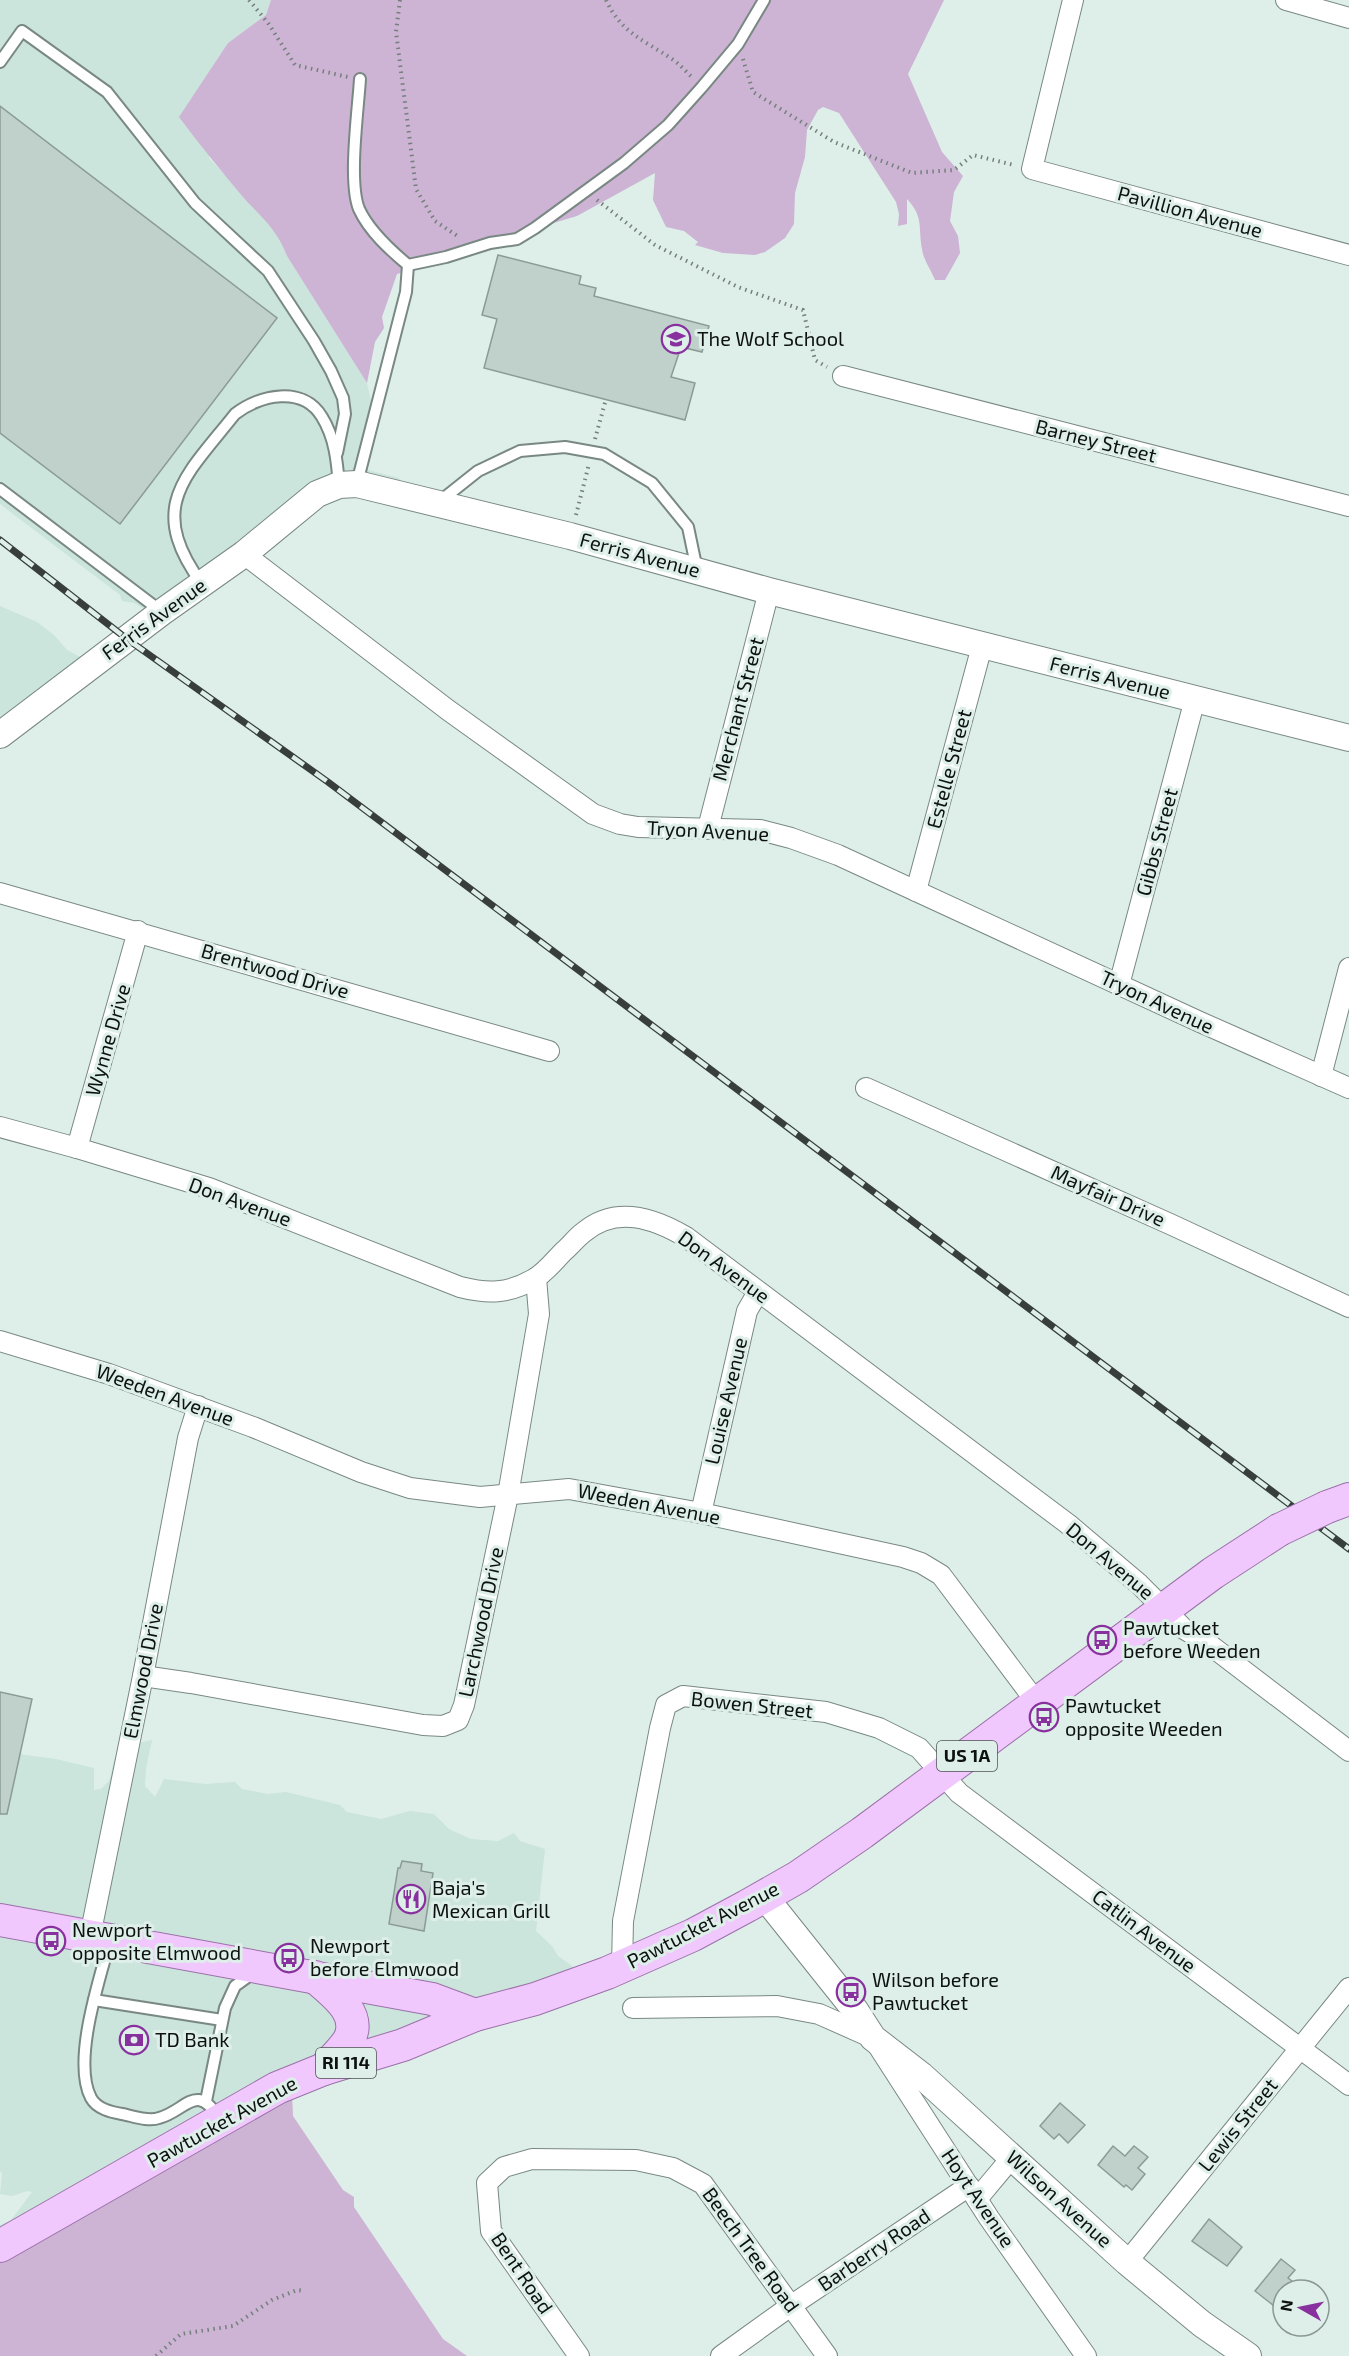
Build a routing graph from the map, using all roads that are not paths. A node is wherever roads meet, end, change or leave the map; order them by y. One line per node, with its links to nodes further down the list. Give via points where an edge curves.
1 (764, 0): 8 (lane, via 738,44 702,87 624,163 517,239)
2 (1073, 0): 7 (street, Pavillion Avenue, via 1032,169)
3 (1286, 0): 4 (street)
4 (1349, 18)
5 (0, 62): 10 (lane, via 22,31 107,92 195,202 268,271 314,341 343,398 345,414)
6 (360, 79): 8 (lane, via 353,189 359,210 370,226)
7 (1349, 255)
8 (408, 265): 11 (lane, via 406,292)
9 (843, 376): 14 (street, Barney Street)
10 (337, 453): 11 (lane); 17 (lane, via 322,416 310,403 297,398 268,397 235,414 187,475 174,503 176,536)
11 (348, 484): 13 (street, Ferris Avenue); 15 (street, Ferris Avenue, via 317,494)
12 (0, 489): 19 (lane)
13 (437, 502): 16 (street, Ferris Avenue); 16 (lane, via 478,471 520,451 565,447 604,454 652,483 688,527)
14 (1349, 506)
15 (244, 554): 17 (street, Ferris Avenue); 24 (street, Tryon Avenue, via 448,710 593,814 638,827)
16 (697, 571): 18 (street, Ferris Avenue)
17 (202, 584): 19 (street, Ferris Avenue)
18 (769, 591): 20 (street, Ferris Avenue); 24 (street, Merchant Street)
19 (162, 612): 22 (street, Ferris Avenue)
20 (982, 646): 21 (street, Ferris Avenue); 25 (street, Estelle Street)
21 (1195, 699): 23 (street, Ferris Avenue); 29 (street, Gibbs Street)
22 (0, 735)
23 (1349, 738)
24 (708, 828): 25 (street, Tryon Avenue, via 760,830 791,837)
25 (916, 891): 29 (street, Tryon Avenue)
26 (0, 893): 27 (street, Brentwood Drive)
27 (138, 931): 30 (street, Brentwood Drive); 35 (street, Wynne Drive)
28 (1349, 968): 31 (street)
29 (1119, 985): 31 (street, Tryon Avenue)
30 (549, 1051)
31 (1321, 1076): 33 (street, Tryon Avenue)
32 (866, 1088): 38 (street, Mayfair Drive)
33 (1349, 1088)
34 (0, 1128): 35 (street, Don Avenue)
35 (77, 1148): 36 (street, Don Avenue, via 209,1188 460,1287 484,1293 510,1290)
36 (536, 1278): 37 (street, Don Avenue, via 585,1230 613,1217 640,1217 686,1237); 41 (street, Larchwood Drive, via 539,1314)
37 (759, 1293): 43 (street, Louise Avenue, via 747,1311); 44 (street, Don Avenue, via 1068,1524)
38 (1349, 1307)
39 (0, 1341): 40 (street, Weeden Avenue)
40 (198, 1406): 41 (street, Weeden Avenue, via 410,1488 480,1497); 45 (street, Elmwood Drive, via 188,1438)
41 (508, 1495): 43 (street, Weeden Avenue, via 568,1489); 45 (street, Larchwood Drive, via 458,1720 442,1726 423,1725)
42 (1338, 1503): 44 (main road, Pawtucket Avenue / US 1A, bridge, via 1279,1530)
43 (701, 1513): 46 (street, Weeden Avenue, via 921,1563 941,1575)
44 (1165, 1608): 46 (main road, Pawtucket Avenue / US 1A); 47 (street, Don Avenue, via 1184,1629)
45 (143, 1676): 51 (street, Elmwood Drive)
46 (1037, 1703): 48 (main road, Pawtucket Avenue / US 1A)
47 (1349, 1751)
48 (943, 1773): 49 (main road, Pawtucket Avenue / US 1A, via 839,1850); 53 (street, Bowen Street, via 919,1748 879,1728 826,1712 683,1696 666,1705 622,1922); 61 (street, Catlin Avenue, via 959,1793)
49 (764, 1896): 53 (main road, Pawtucket Avenue / US 1A, via 693,1935); 60 (street, Hoyt Avenue)
50 (0, 1920): 51 (main road)
51 (100, 1938): 52 (main road); 56 (lane)
52 (261, 1967): 54 (main road); 59 (lane, via 235,1986)
53 (622, 1967): 58 (main road, Pawtucket Avenue / US 1A, via 535,1999)
54 (315, 1977): 58 (main road, via 432,1999); 62 (main road, via 339,1998 350,2013 353,2026 349,2039)
55 (1349, 1988): 61 (street, Lewis Street)
56 (94, 2000): 59 (lane); 64 (lane, via 84,2054 91,2098 98,2106 144,2119 158,2119 186,2102 198,2100)
57 (633, 2008): 60 (street, via 777,2006 819,2014)
58 (475, 2015): 62 (main road, Pawtucket Avenue / RI 114, via 404,2045)
59 (222, 2020): 64 (lane)
60 (873, 2038): 65 (street, Wilson Avenue); 67 (street, Hoyt Avenue)
61 (1301, 2048): 63 (street, Catlin Avenue); 69 (street, Lewis Street)
62 (324, 2069): 64 (main road, Pawtucket Avenue / RI 114)
63 (1349, 2085)
64 (213, 2111): 68 (main road, Pawtucket Avenue / RI 114)
65 (1013, 2156): 67 (street); 69 (street, Wilson Avenue)
66 (487, 2183): 70 (street, Beech Tree Road, via 504,2167 532,2159 636,2160 673,2168 703,2184); 71 (street, Bent Road, via 491,2231)
67 (973, 2192): 70 (street, Barberry Road); 74 (street, Hoyt Avenue)
68 (0, 2246)
69 (1127, 2262): 75 (street, Wilson Avenue)
70 (792, 2305): 72 (street, Barberry Road); 73 (street, Beech Tree Road)
71 (579, 2356)
72 (721, 2356)
73 (827, 2356)
74 (1086, 2356)
75 (1248, 2356)

